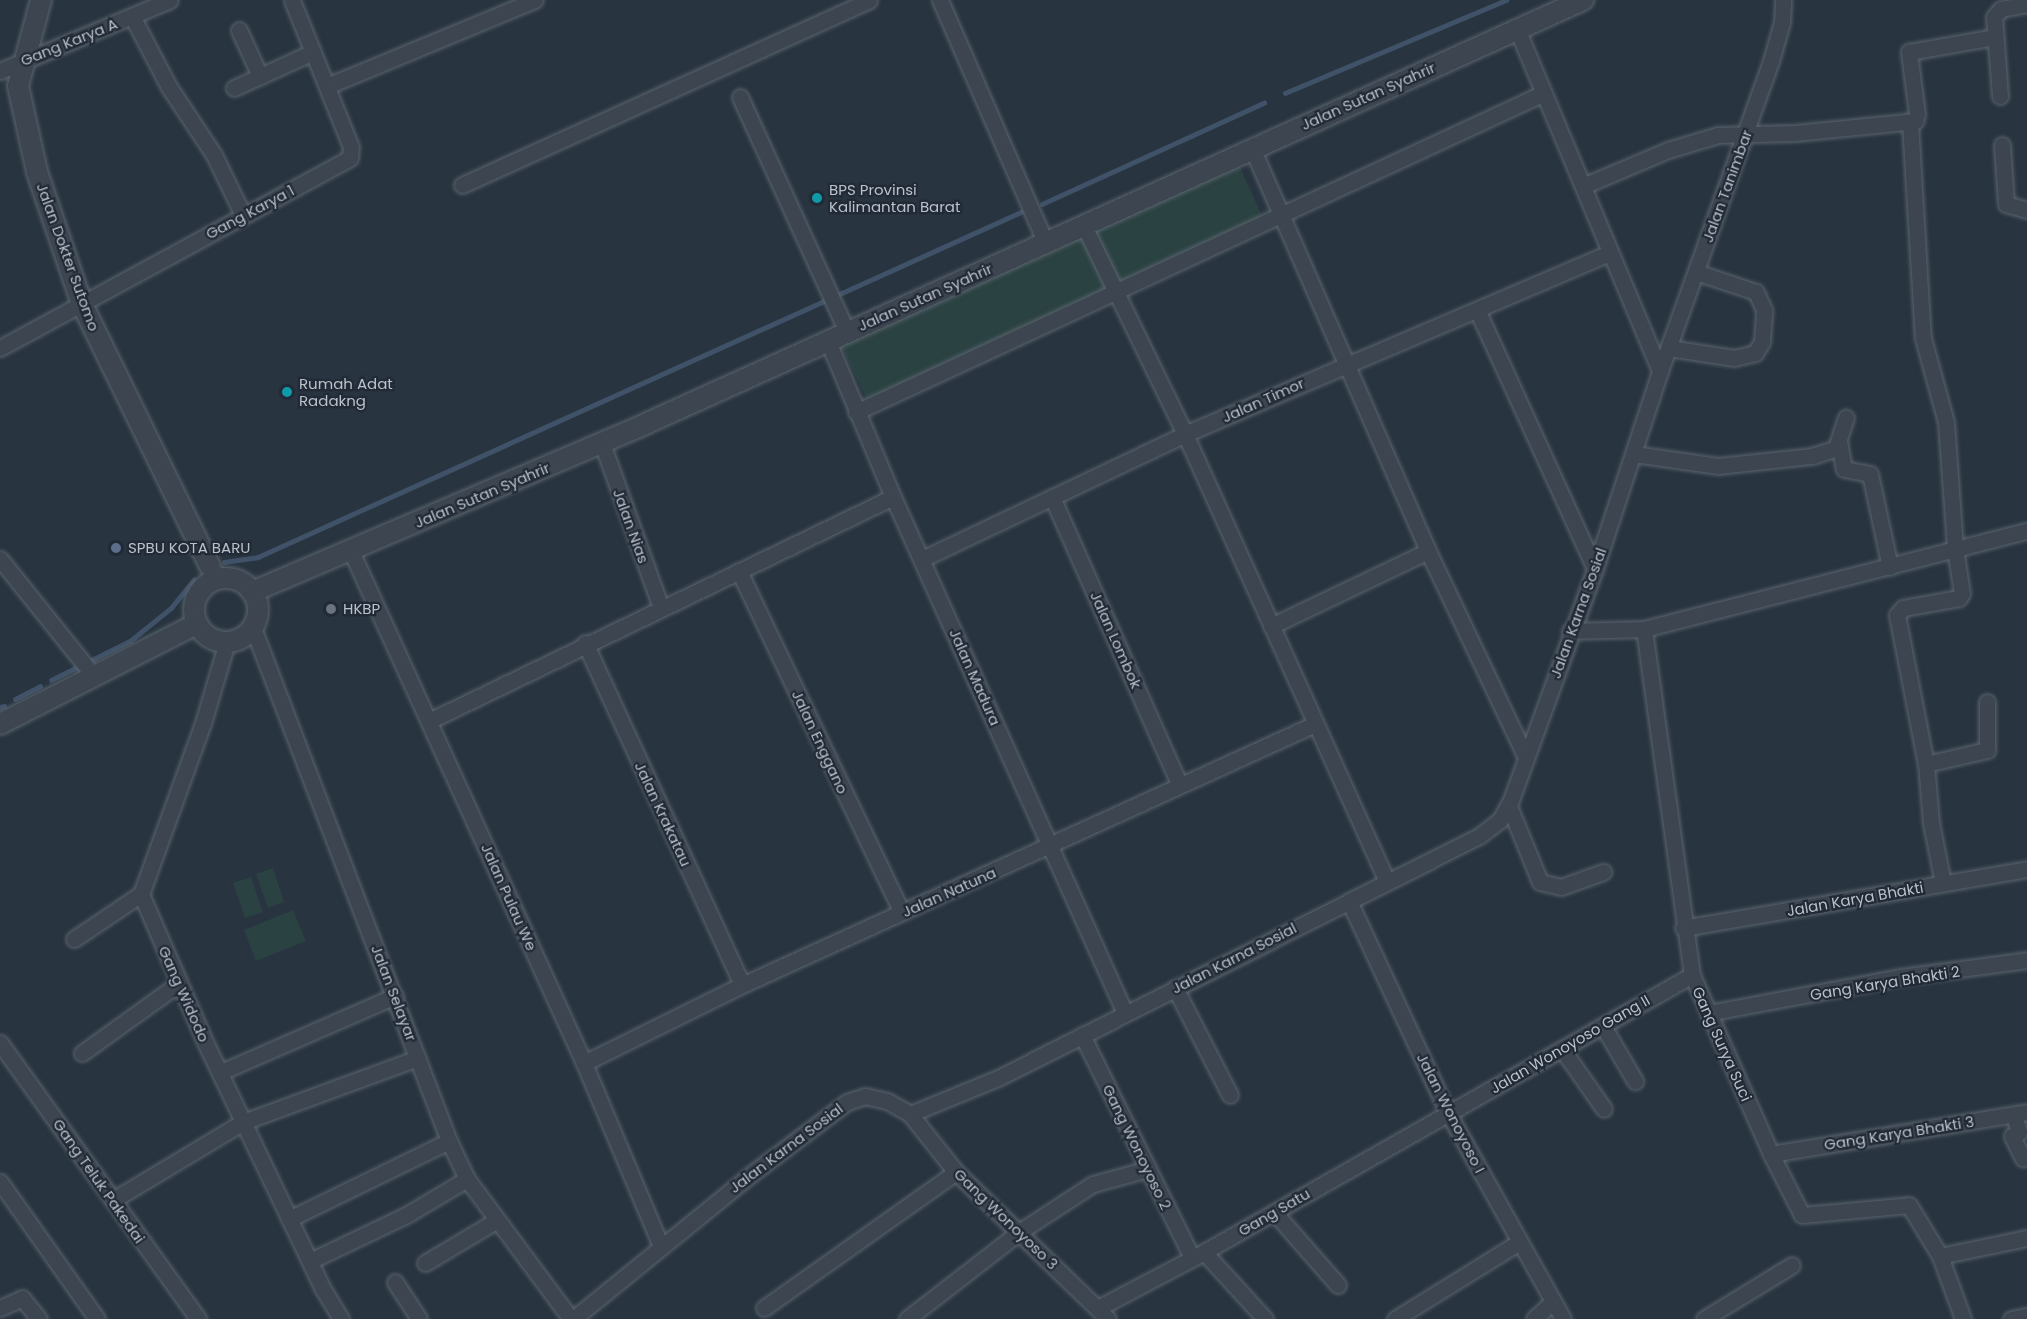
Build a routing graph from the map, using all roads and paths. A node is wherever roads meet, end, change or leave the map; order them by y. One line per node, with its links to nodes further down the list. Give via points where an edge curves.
1 (41, 0): 16 (street, Jalan Dokter Sutomo)
2 (170, 0): 11 (street, Gang Karya A)
3 (292, 0): 15 (street, Gang Karya 1)
4 (535, 0): 19 (street)
5 (869, 0): 28 (street)
6 (940, 0): 34 (street)
7 (1583, 0): 12 (street, Jalan Sutan Syahrir)
8 (1783, 0): 25 (street, Jalan Tanimbar, via 1779,34)
9 (2027, 4): 10 (street)
10 (1993, 7): 14 (street)
11 (132, 16): 16 (street, Gang Karya A); 32 (street, via 169,87 214,155)
12 (1517, 29): 21 (street); 27 (street, Jalan Sutan Syahrir)
13 (239, 30): 18 (street)
14 (1994, 37): 22 (street); 24 (street, via 1909,52 1917,117)
15 (314, 52): 18 (street); 19 (street, Gang Karya 1)
16 (23, 61): 17 (street, Gang Karya A); 38 (street, Jalan Dokter Sutomo, via 18,94 25,128)
17 (0, 71)
18 (260, 76): 20 (street)
19 (327, 86): 32 (street, Gang Karya 1, via 352,150 351,157)
20 (234, 88)
21 (1544, 93): 29 (street); 31 (street)
22 (2000, 96)
23 (740, 97): 40 (street)
24 (1910, 122): 25 (street, via 1795,133); 55 (street, via 1923,338 1946,422)
25 (1746, 132): 29 (street, via 1690,142); 36 (street, Jalan Tanimbar)
26 (2002, 145): 30 (street, via 2005,200 2012,208)
27 (1252, 148): 31 (street); 33 (street, Jalan Sutan Syahrir)
28 (462, 185)
29 (1583, 186): 35 (street)
30 (2027, 210)
31 (1280, 213): 37 (street); 44 (street)
32 (243, 215): 38 (street, Gang Karya 1)
33 (1084, 226): 34 (street, Jalan Sutan Syahrir); 37 (street)
34 (1046, 243): 40 (street, Jalan Sutan Syahrir)
35 (1610, 253): 39 (street, Jalan Timor); 45 (street)
36 (1696, 272): 43 (street, Jalan Tanimbar); 43 (street, via 1756,291 1764,310 1762,342 1755,353 1734,358)
37 (1113, 290): 46 (street); 48 (street)
38 (82, 304): 42 (street, Gang Karya 1); 63 (street, Jalan Dokter Sutomo, via 126,403)
39 (1478, 312): 44 (street, Jalan Timor); 61 (street)
40 (847, 332): 41 (street, Jalan Sutan Syahrir)
41 (828, 341): 46 (street, Jalan Madura); 50 (street, Jalan Sutan Syahrir)
42 (0, 348)
43 (1669, 348): 45 (street, Jalan Tanimbar)
44 (1344, 364): 48 (street, Jalan Timor); 57 (street)
45 (1660, 371): 51 (street, Jalan Karna Sosial)
46 (856, 412): 52 (street, Jalan Madura)
47 (1846, 418): 49 (street)
48 (1185, 434): 53 (street, Jalan Timor); 67 (street)
49 (1839, 441): 51 (street, via 1834,450 1823,453 1741,465 1697,465); 60 (street, via 1844,469 1870,474)
50 (602, 443): 56 (street, Jalan Sutan Syahrir); 65 (street, Jalan Nias)
51 (1634, 454): 61 (street, Jalan Karna Sosial)
52 (893, 497): 59 (street, Jalan Madura); 62 (street)
53 (1052, 497): 59 (street, Jalan Timor); 80 (street, Jalan Lombok)
54 (2027, 531): 55 (street)
55 (1955, 549): 60 (street); 79 (street, via 1962,587 1959,598 1903,608 1897,615)
56 (351, 551): 64 (street, Jalan Sutan Syahrir); 75 (street, Jalan Pulau We)
57 (1428, 551): 67 (street); 78 (street)
58 (0, 559): 73 (street)
59 (922, 559): 82 (street, Jalan Madura)
60 (1890, 567): 68 (street)
61 (1595, 569): 69 (street, Jalan Karna Sosial)
62 (739, 571): 65 (street); 89 (street, Jalan Enggano)
63 (214, 575): 64 (street, via 233,578); 66 (street, via 196,597)
64 (258, 593): 70 (street)
65 (661, 608): 71 (street)
66 (192, 623): 72 (street); 73 (street)
67 (1271, 626): 77 (street)
68 (1644, 629): 69 (street); 90 (street, Gang Surya Suci)
69 (1570, 631): 78 (street, Jalan Karna Sosial)
70 (253, 636): 72 (street); 97 (street, Jalan Selayar)
71 (585, 643): 75 (street); 95 (street, Jalan Krakatau)
72 (223, 647): 87 (street)
73 (93, 674): 76 (street)
74 (1987, 702): 79 (street, via 1987,750)
75 (429, 721): 106 (street, Jalan Pulau We)
76 (0, 724)
77 (1315, 724): 80 (street, Jalan Natuna); 85 (street)
78 (1525, 755): 81 (street, Jalan Karna Sosial)
79 (1926, 765): 86 (street, via 1931,823)
80 (1179, 784): 82 (street, Jalan Natuna)
81 (1509, 806): 84 (street, via 1540,882 1561,887); 85 (street, Jalan Karna Sosial, via 1494,826 1479,836)
82 (1051, 847): 89 (street, Jalan Natuna); 98 (street, Jalan Madura)
83 (2027, 869): 86 (street, Jalan Karya Bhakti)
84 (1603, 872)
85 (1387, 882): 88 (street, Jalan Karna Sosial)
86 (1943, 884): 90 (street, Jalan Karya Bhakti)
87 (141, 894): 91 (street); 94 (street, Gang Widodo)
88 (1349, 901): 96 (street, Jalan Karna Sosial); 111 (street, Jalan Wonoyoso I)
89 (902, 912): 95 (street, Jalan Natuna)
90 (1683, 928): 93 (street, Gang Surya Suci)
91 (74, 939)
92 (2027, 960): 99 (street, Gang Karya Bhakti 2, via 1900,977)
93 (1692, 975): 99 (street, Gang Surya Suci); 100 (street, Jalan Wonoyoso Gang II)
94 (178, 984): 104 (street); 107 (street, Gang Widodo)
95 (741, 985): 106 (street, Jalan Natuna)
96 (1175, 988): 98 (street, Jalan Karna Sosial); 109 (street)
97 (395, 996): 105 (street, Jalan Selayar); 107 (street)
98 (1125, 1013): 101 (street, Jalan Karna Sosial)
99 (1708, 1013): 116 (street, Gang Surya Suci)
100 (1603, 1026): 103 (street, Jalan Wonoyoso Gang II); 108 (street)
101 (1082, 1035): 112 (street, Jalan Karna Sosial, via 953,1099); 118 (street, Gang Wonoyoso 2)
102 (0, 1043): 122 (street, Gang Teluk Pakedai)
103 (1562, 1049): 110 (street); 111 (street, Jalan Wonoyoso Gang II)
104 (82, 1053)
105 (418, 1058): 114 (street); 115 (street, Jalan Selayar)
106 (584, 1063): 129 (street, Jalan Pulau We)
107 (221, 1072): 114 (street, Gang Widodo)
108 (1635, 1081)
109 (1230, 1095)
110 (1604, 1109)
111 (1449, 1113): 123 (street, Gang Satu); 128 (street, Jalan Wonoyoso I)
112 (910, 1114): 119 (street, Gang Wonoyoso 3); 129 (street, Jalan Karna Sosial, via 878,1098 852,1099)
113 (2021, 1114): 116 (street, Gang Karya Bhakti 3); 117 (street, via 2019,1132 2013,1136)
114 (243, 1122): 122 (street); 124 (street, Gang Widodo)
115 (449, 1141): 120 (street, Jalan Selayar); 124 (street)
116 (1771, 1154): 131 (street, Gang Surya Suci, via 1802,1215 1907,1204)
117 (2024, 1160)
118 (1148, 1169): 126 (street, via 1093,1184); 130 (street, Gang Wonoyoso 2)
119 (956, 1172): 126 (street, Gang Wonoyoso 3); 139 (street)
120 (467, 1179): 125 (street, Jalan Selayar); 132 (street, via 408,1214)
121 (0, 1182): 143 (street)
122 (113, 1200): 144 (street, Gang Teluk Pakedai)
123 (1274, 1212): 130 (street, Gang Satu); 136 (street)
124 (289, 1219): 132 (street, Gang Widodo)
125 (497, 1220): 133 (street); 147 (street, Jalan Selayar)
126 (1019, 1232): 140 (street, Gang Wonoyoso 3); 148 (street)
127 (2027, 1239): 131 (street)
128 (1520, 1242): 137 (street, Jalan Wonoyoso I); 150 (street)
129 (661, 1246): 147 (street, Jalan Karna Sosial)
130 (1198, 1255): 140 (street, Gang Satu); 149 (street, Gang Wonoyoso 2)
131 (1940, 1256): 154 (street, Gang Surya Suci)
132 (310, 1261): 145 (street, Gang Widodo)
133 (425, 1263)
134 (1792, 1265): 153 (street)
135 (394, 1282): 146 (street)
136 (1338, 1285)
137 (1552, 1302): 151 (street); 152 (street, Jalan Wonoyoso I)
138 (0, 1308): 142 (street, via 22,1298)
139 (764, 1308)
140 (1103, 1313)
141 (2027, 1316): 155 (street)
142 (39, 1319)
143 (97, 1319)
144 (198, 1319)
145 (341, 1319)
146 (419, 1319)
147 (572, 1319)
148 (907, 1319)
149 (1265, 1319)
150 (1395, 1319)
151 (1534, 1319)
152 (1563, 1319)
153 (1704, 1319)
154 (1964, 1319)
155 (2011, 1319)

